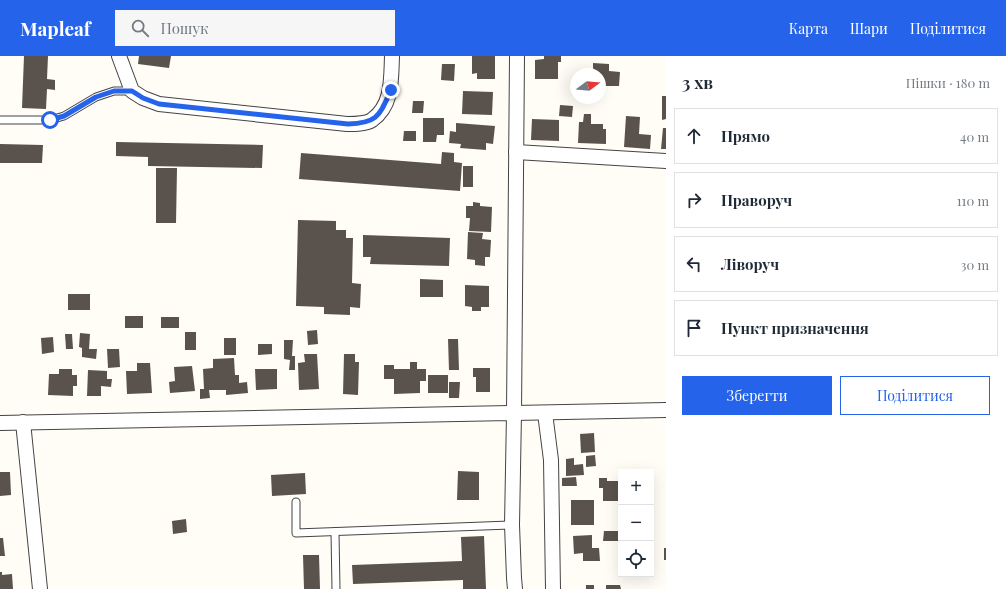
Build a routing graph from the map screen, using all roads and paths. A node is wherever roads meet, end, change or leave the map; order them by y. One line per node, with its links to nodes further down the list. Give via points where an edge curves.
1 (119, 56): 4 (street)
2 (392, 56): 4 (street, via 391,90 382,110 371,121 358,124 159,104)
3 (517, 56): 6 (street)
4 (132, 91): 5 (lane, via 114,91 96,97 64,116 50,120)
5 (0, 120)
6 (516, 152): 7 (street); 9 (street)
7 (666, 161)
8 (666, 410): 10 (street)
9 (514, 413): 10 (street); 11 (street); 14 (street)
10 (545, 413): 19 (street, via 551,460)
11 (23, 422): 12 (street); 16 (street)
12 (0, 423)
13 (296, 502): 15 (lane, via 296,534)
14 (512, 525): 15 (lane); 18 (street)
15 (335, 532): 17 (lane)
16 (40, 589)
17 (336, 589)
18 (516, 589)
19 (553, 589)

